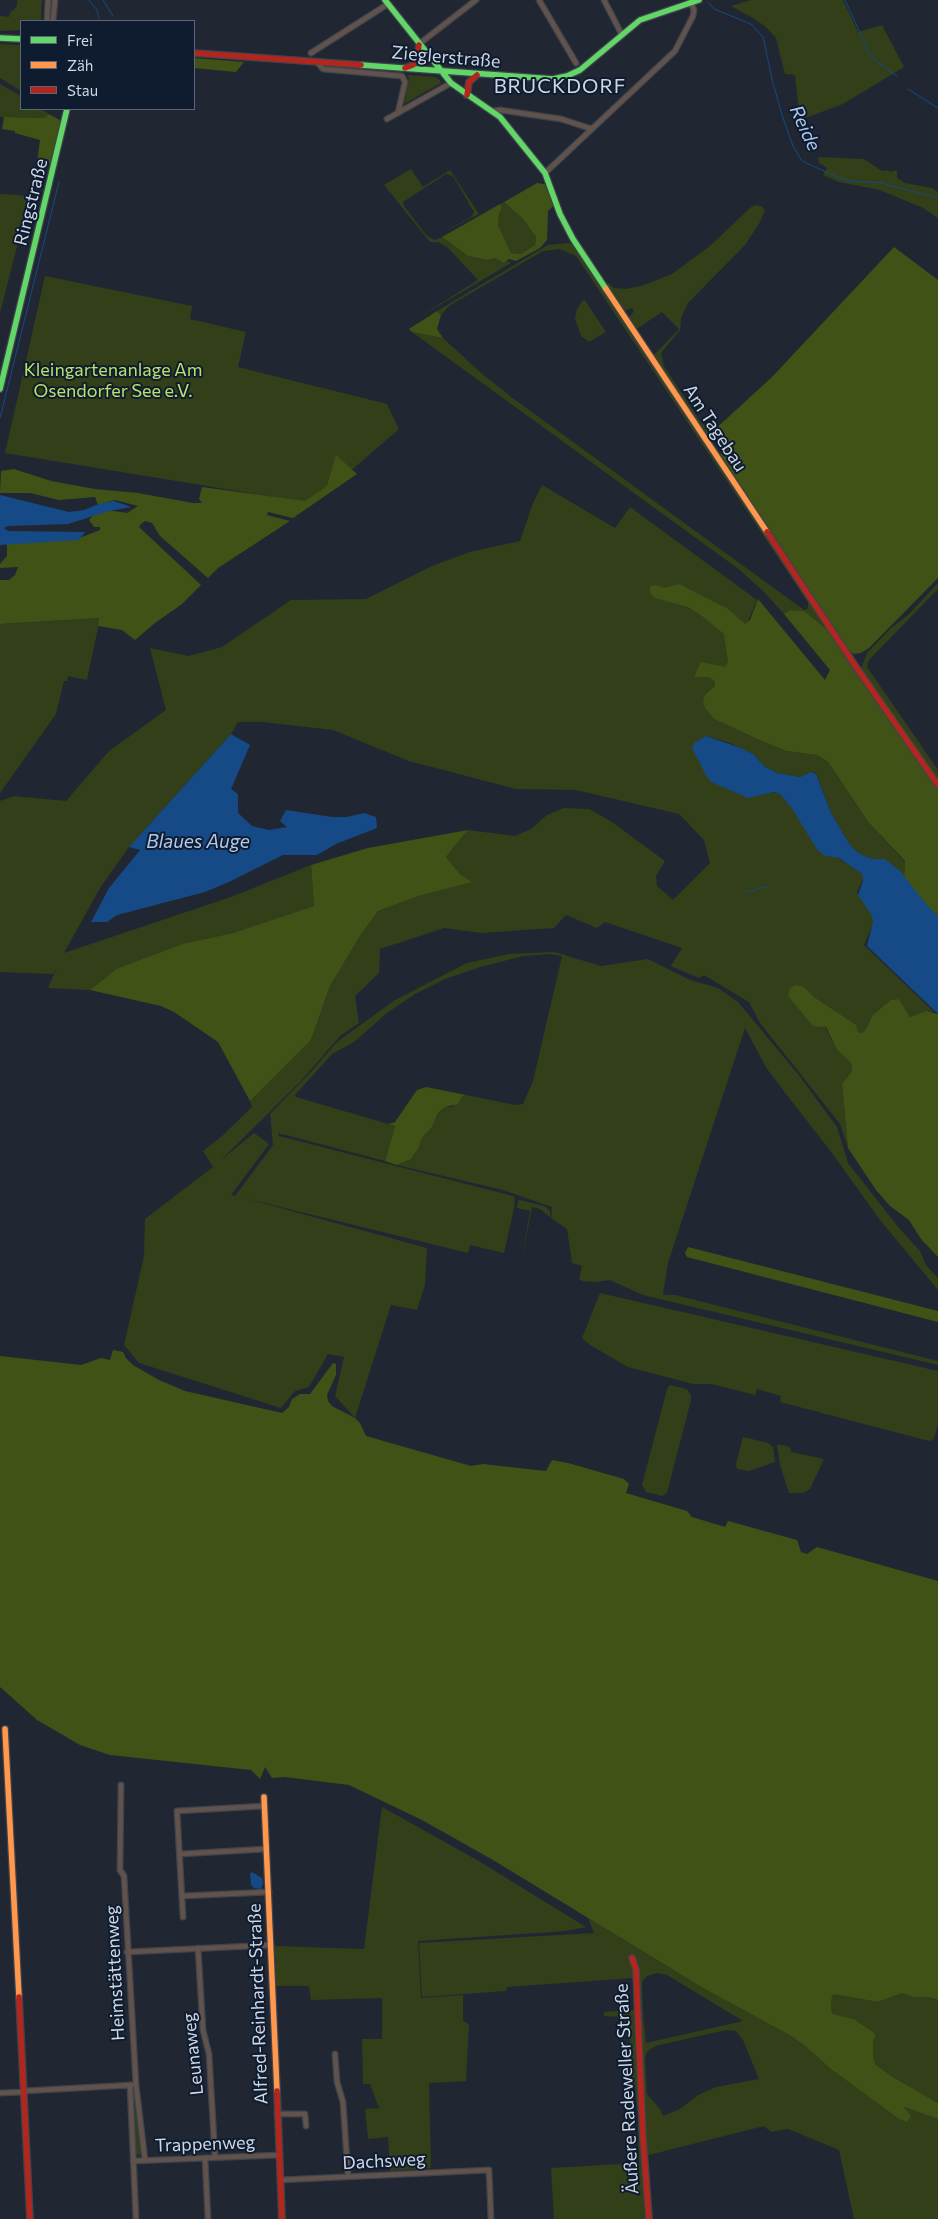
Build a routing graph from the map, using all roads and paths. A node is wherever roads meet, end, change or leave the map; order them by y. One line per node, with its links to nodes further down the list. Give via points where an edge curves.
1 (48, 0): 9 (street)
2 (55, 0): 10 (street)
3 (476, 0): 14 (street)
4 (538, 0): 18 (street)
5 (604, 0): 11 (street)
6 (699, 0): 7 (street, Zieglerstraße)
7 (690, 1): 11 (street, Zieglerstraße, via 646,17); 28 (street, via 693,16 675,51)
8 (386, 2): 14 (street, Am Tagebau); 15 (street)
9 (46, 20)
10 (54, 20)
11 (622, 35): 21 (street, Zieglerstraße, via 590,62 567,76 544,79)
12 (0, 38): 13 (street)
13 (20, 39)
14 (419, 44): 19 (street, via 417,60); 20 (street, Am Tagebau)
15 (311, 53)
16 (195, 54): 17 (street, Zieglerstraße)
17 (318, 63): 19 (street, Zieglerstraße); 26 (street, Zieglerstraße, via 322,69 402,76 405,82)
18 (576, 63)
19 (404, 68): 20 (street, Zieglerstraße)
20 (440, 71): 21 (street, Zieglerstraße); 22 (street, Am Tagebau)
21 (477, 75): 23 (street, via 469,82)
22 (451, 83): 23 (street, Am Tagebau); 26 (street)
23 (467, 95): 25 (street, Am Tagebau)
24 (68, 110): 30 (street, Ringstraße)
25 (493, 111): 28 (street, via 561,119); 29 (street, Am Tagebau)
26 (398, 113): 27 (street)
27 (387, 119)
28 (592, 129): 29 (street)
29 (545, 173): 31 (street, Am Tagebau, via 573,239 854,664)
30 (0, 389)
31 (938, 785)
32 (5, 1729): 48 (street)
33 (121, 1785): 43 (street, Heimstättenweg, via 120,1870 124,1876)
34 (264, 1797): 35 (street, Alfred-Reinhardt-Straße)
35 (264, 1806): 36 (street, Alfred-Reinhardt-Straße); 37 (street, via 177,1811)
36 (266, 1849): 37 (street); 38 (street, Alfred-Reinhardt-Straße)
37 (180, 1854): 39 (street)
38 (268, 1892): 39 (street); 41 (street, Alfred-Reinhardt-Straße)
39 (182, 1896): 40 (street)
40 (183, 1917)
41 (271, 1945): 42 (street); 50 (street, Alfred-Reinhardt-Straße)
42 (198, 1948): 43 (street); 53 (street, Leunaweg)
43 (127, 1952): 47 (street, Heimstättenweg)
44 (632, 1958): 64 (street, Äußere Radeweller Straße, via 636,1970)
45 (335, 2054): 57 (street, via 337,2082 343,2102)
46 (130, 2085): 47 (street); 48 (street); 56 (street)
47 (136, 2085): 55 (street, Heimstättenweg)
48 (23, 2091): 49 (street); 59 (street)
49 (0, 2093)
50 (277, 2114): 51 (street, Alfred-Reinhardt-Straße, via 305,2114); 52 (street, Alfred-Reinhardt-Straße)
51 (306, 2126)
52 (279, 2155): 53 (street, Trappenweg); 58 (street, Alfred-Reinhardt-Straße)
53 (215, 2157): 54 (street, Trappenweg)
54 (205, 2158): 55 (street, Trappenweg); 61 (street)
55 (145, 2160): 56 (street, Trappenweg)
56 (133, 2161): 60 (street)
57 (348, 2176): 58 (street, Dachsweg); 63 (street, Dachsweg, via 489,2170)
58 (280, 2180): 62 (street, Alfred-Reinhardt-Straße)
59 (30, 2219)
60 (136, 2219)
61 (208, 2219)
62 (282, 2219)
63 (490, 2219)
64 (649, 2219)

